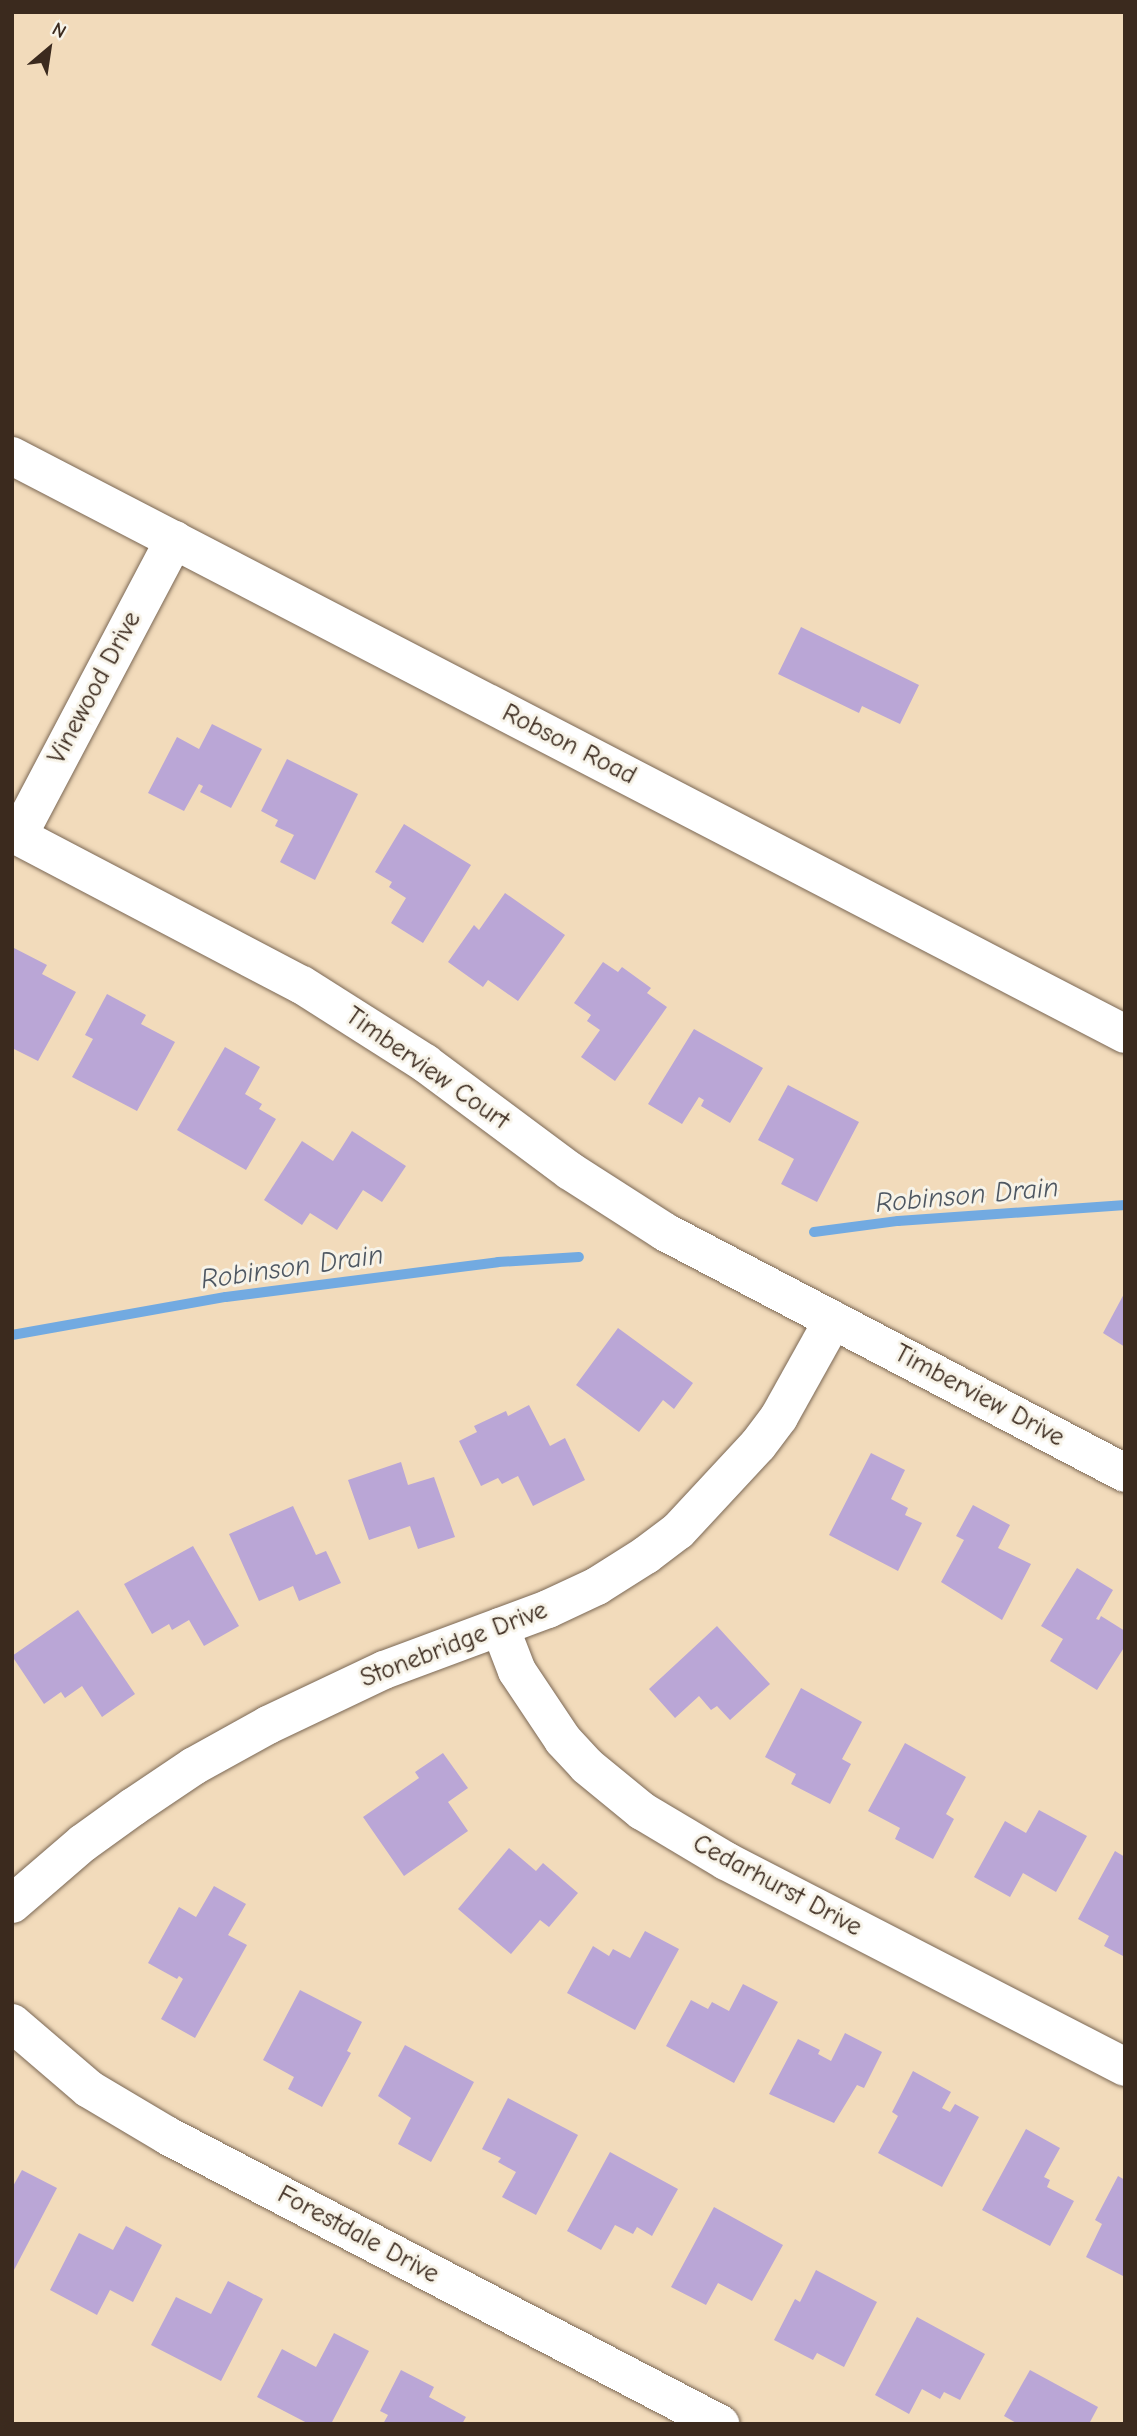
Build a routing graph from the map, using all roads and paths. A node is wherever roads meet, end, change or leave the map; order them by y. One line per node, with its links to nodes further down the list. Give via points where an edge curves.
1 (12, 456): 2 (street, Robson Road)
2 (174, 540): 3 (street, Vinewood Drive); 4 (street, Robson Road)
3 (15, 835): 5 (street, Timberview Court, via 302,985 425,1063 570,1171 665,1232)
4 (1125, 1034)
5 (833, 1320): 6 (street, Timberview Drive); 7 (street, Stonebridge Drive, via 779,1417 678,1531 597,1586)
6 (1125, 1473)
7 (500, 1627): 8 (street, Stonebridge Drive, via 384,1670 280,1718 194,1766 83,1843); 10 (street, Cedarhurst Drive, via 517,1671 563,1740 642,1811 726,1861)
8 (12, 1904)
9 (12, 2023): 11 (street, Forestdale Drive, via 89,2089 168,2136)
10 (1125, 2067)
11 (720, 2424)

